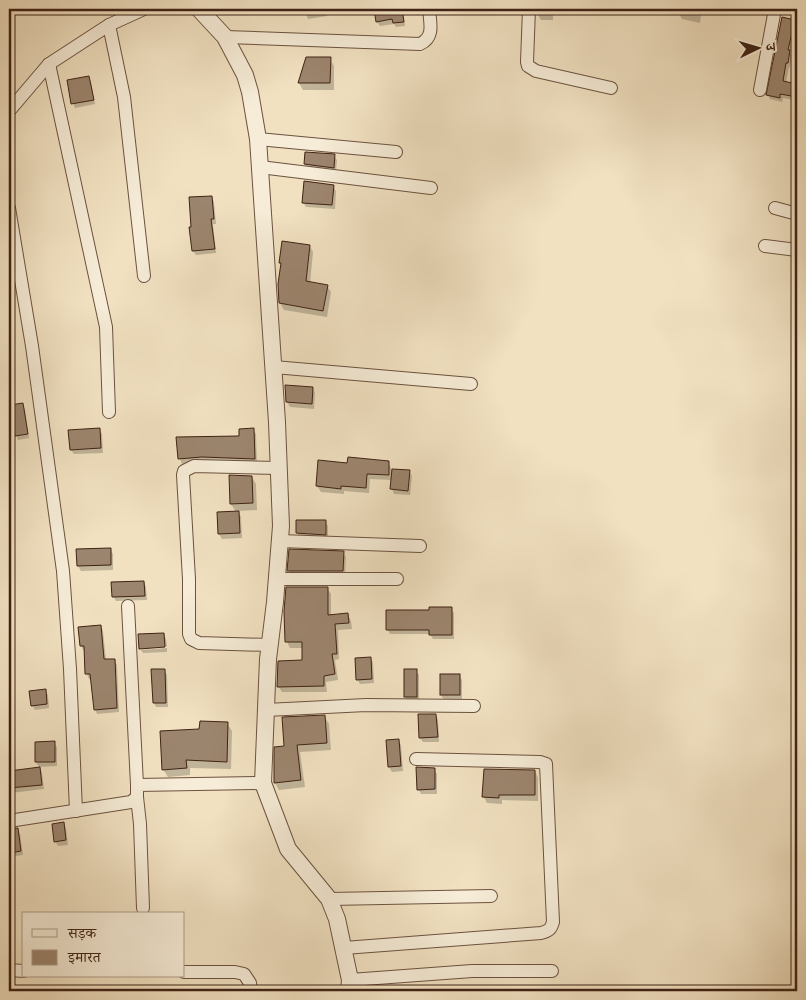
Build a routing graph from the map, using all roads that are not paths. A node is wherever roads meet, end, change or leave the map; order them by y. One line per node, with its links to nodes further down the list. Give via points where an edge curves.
1 (144, 9): 6 (street)
2 (199, 9): 7 (street)
3 (429, 9): 7 (street, via 430,35 420,44)
4 (528, 9): 9 (street, via 528,66 536,71)
5 (775, 9): 10 (street)
6 (109, 25): 8 (street); 21 (street, via 124,97)
7 (224, 37): 12 (street, via 236,56 250,92)
8 (49, 64): 11 (street); 24 (street, via 106,327)
9 (611, 88)
10 (760, 90)
11 (9, 111)
12 (258, 139): 13 (street); 14 (street)
13 (396, 152)
14 (260, 167): 15 (street); 22 (street)
15 (431, 188)
16 (9, 208): 37 (street, via 32,346 62,571)
17 (774, 208): 18 (street)
18 (797, 214)
19 (764, 246): 20 (street)
20 (797, 250)
21 (144, 276)
22 (274, 367): 23 (street); 25 (street)
23 (471, 384)
24 (109, 412)
25 (279, 468): 26 (street); 31 (street, via 194,466 183,475 191,639 199,643)
26 (280, 541): 27 (street); 28 (street)
27 (420, 546)
28 (277, 579): 29 (street); 31 (street)
29 (397, 579)
30 (128, 606): 36 (street)
31 (270, 645): 33 (street)
32 (474, 706): 33 (street, via 366,705)
33 (266, 710): 35 (street)
34 (416, 759): 42 (street, via 546,764 551,928 541,932)
35 (263, 783): 36 (street); 40 (street, via 288,849)
36 (137, 791): 37 (street, via 131,802); 41 (street)
37 (76, 812): 38 (street)
38 (9, 821)
39 (491, 896): 40 (street)
40 (329, 899): 42 (street)
41 (143, 908)
42 (344, 948): 47 (street)
43 (9, 970): 44 (street)
44 (22, 971)
45 (552, 971): 47 (street, via 472,971)
46 (185, 972): 48 (street, via 244,974)
47 (350, 985)
48 (251, 991)

